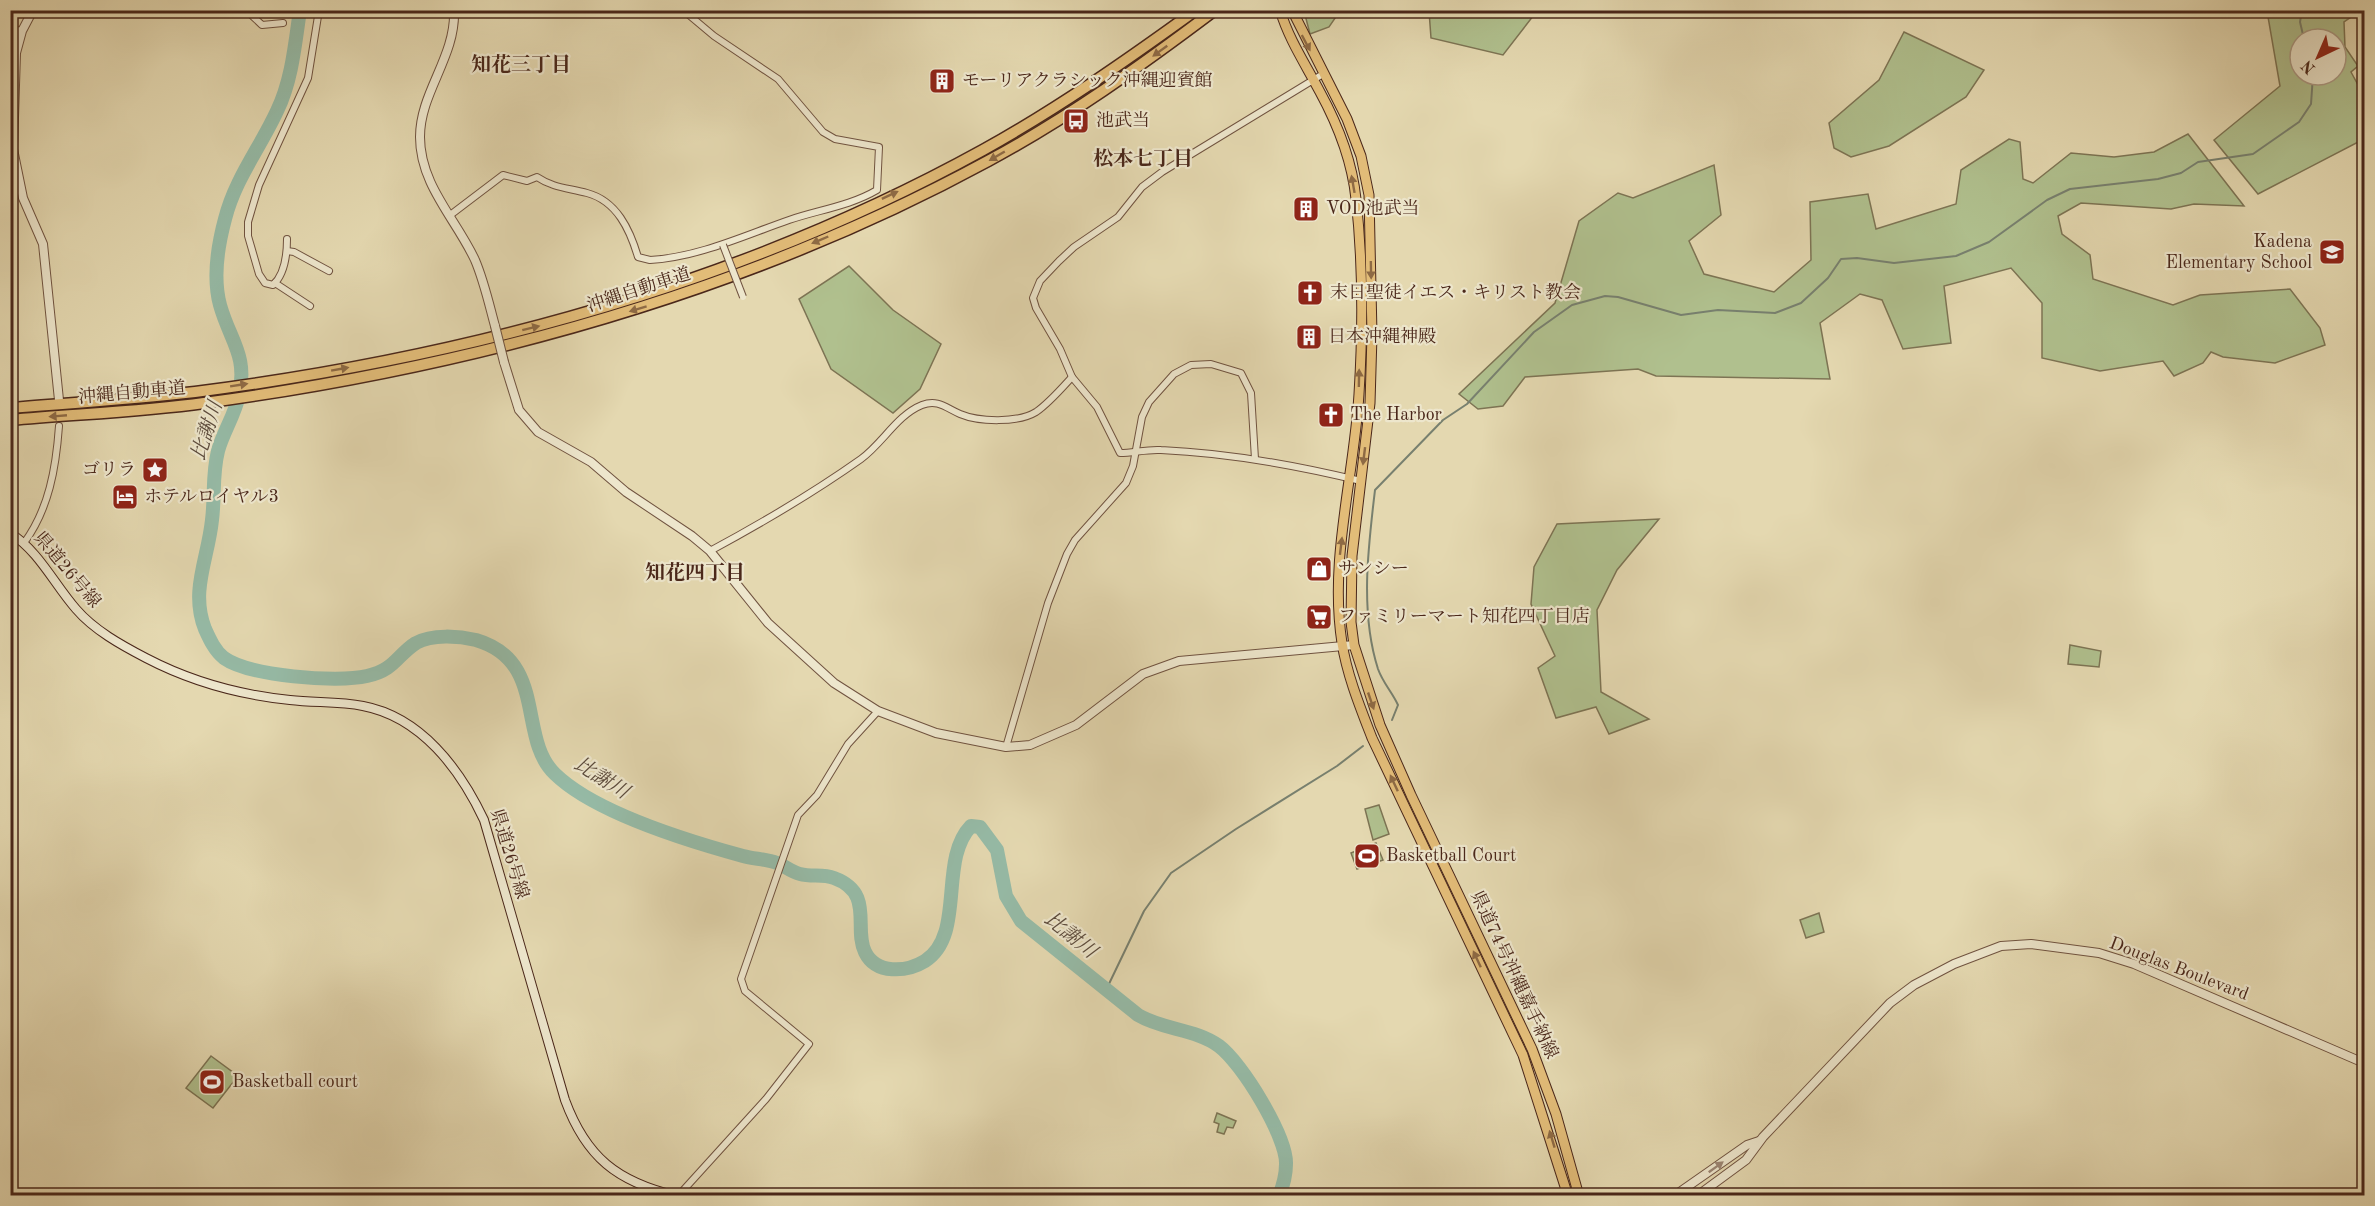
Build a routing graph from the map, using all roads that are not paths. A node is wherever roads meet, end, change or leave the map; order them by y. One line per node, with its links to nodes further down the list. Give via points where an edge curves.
1 (33, 10): 14 (street)
2 (246, 10): 12 (street, via 262,25)
3 (319, 10): 22 (street, via 308,78 259,185 248,222 259,274 265,283)
4 (454, 10): 17 (street, via 452,41 426,104 420,137 428,176)
5 (683, 10): 19 (street, via 778,79 823,132 835,140 879,147 877,190)
6 (1196, 10): 27 (highway, 沖縄自動車道, one-way to 6, via 195,392 437,351 551,323 649,293 786,243 982,151 1091,84)
7 (1275, 10): 11 (main road)
8 (1280, 10): 11 (main road, 県道74号沖縄嘉手納線)
9 (1292, 10): 15 (main road, 県道74号沖縄嘉手納線, one-way to 15)
10 (1211, 13): 28 (highway, 沖縄自動車道, one-way to 28, via 1098,95 987,162 789,253 654,304 439,362 283,391 200,403)
11 (1284, 23): 16 (main road, 県道74号沖縄嘉手納線)
12 (283, 24)
13 (10, 29): 14 (street)
14 (22, 30): 26 (street, via 16,53 13,149 23,198 43,244)
15 (1323, 74): 16 (street); 33 (main road, 県道74号沖縄嘉手納線, one-way to 33, via 1347,119 1361,156 1369,195 1370,403)
16 (1313, 80): 25 (street, via 1162,172 1142,187 1118,217 1074,247 1040,281 1033,298 1036,308); 32 (main road, 県道74号沖縄嘉手納線, one-way to 16, via 1359,394 1356,198 1337,124)
17 (449, 216): 19 (street, via 503,175 527,181 537,177 552,186 590,194 608,203 628,227 643,260 665,259); 36 (street, bridge, via 475,262 519,410 538,432 591,462 626,492)
18 (287, 239): 20 (street)
19 (723, 245): 23 (street, bridge)
20 (287, 251): 21 (street); 22 (street)
21 (329, 271)
22 (275, 283): 24 (street)
23 (743, 297)
24 (310, 306)
25 (1072, 377): 30 (street, via 1097,407 1117,450); 36 (street, via 1038,410 1023,416 980,419 941,403 919,406 861,459)
26 (59, 400)
27 (10, 408)
28 (10, 420)
29 (59, 426): 35 (street, via 54,477)
30 (1137, 450): 31 (street); 31 (street, via 1145,410 1162,386 1182,369 1211,364 1241,373 1247,381 1253,406); 40 (street, via 1126,483 1067,554 1048,603)
31 (1255, 459): 32 (street)
32 (1349, 478): 33 (street); 38 (main road, 県道74号沖縄嘉手納線, one-way to 32, via 1338,579)
33 (1361, 481): 37 (main road, 県道74号沖縄嘉手納線, via 1352,556)
34 (10, 533): 35 (main road, 県道26号線)
35 (24, 543): 43 (main road, 県道26号線, via 87,620 153,662 241,692 375,709 399,717 419,731 455,772 484,820 575,1125 588,1146 611,1168 639,1185)
36 (710, 551): 39 (street, via 768,623 791,645 834,683)
37 (1354, 645): 38 (street); 45 (main road, 県道74号沖縄嘉手納線, one-way to 45, via 1380,725 1535,1059 1557,1114)
38 (1342, 646): 40 (street, via 1179,661 1143,674 1061,734 1030,745); 44 (main road, 県道74号沖縄嘉手納線, one-way to 38, via 1523,1055 1372,738)
39 (878, 711): 40 (street, via 936,733); 43 (street, via 848,744 817,795 798,814 743,969 745,991 809,1044 766,1099)
40 (1006, 747)
41 (2364, 1063): 42 (street, Douglas Boulevard, via 2134,964 2067,948 2001,946 1929,976 1890,1003)
42 (1761, 1139): 46 (street, Douglas Boulevard, one-way to 42); 47 (street, Douglas Boulevard, via 1746,1160)
43 (677, 1196)
44 (1568, 1196)
45 (1579, 1196)
46 (1674, 1196)
47 (1697, 1196)

